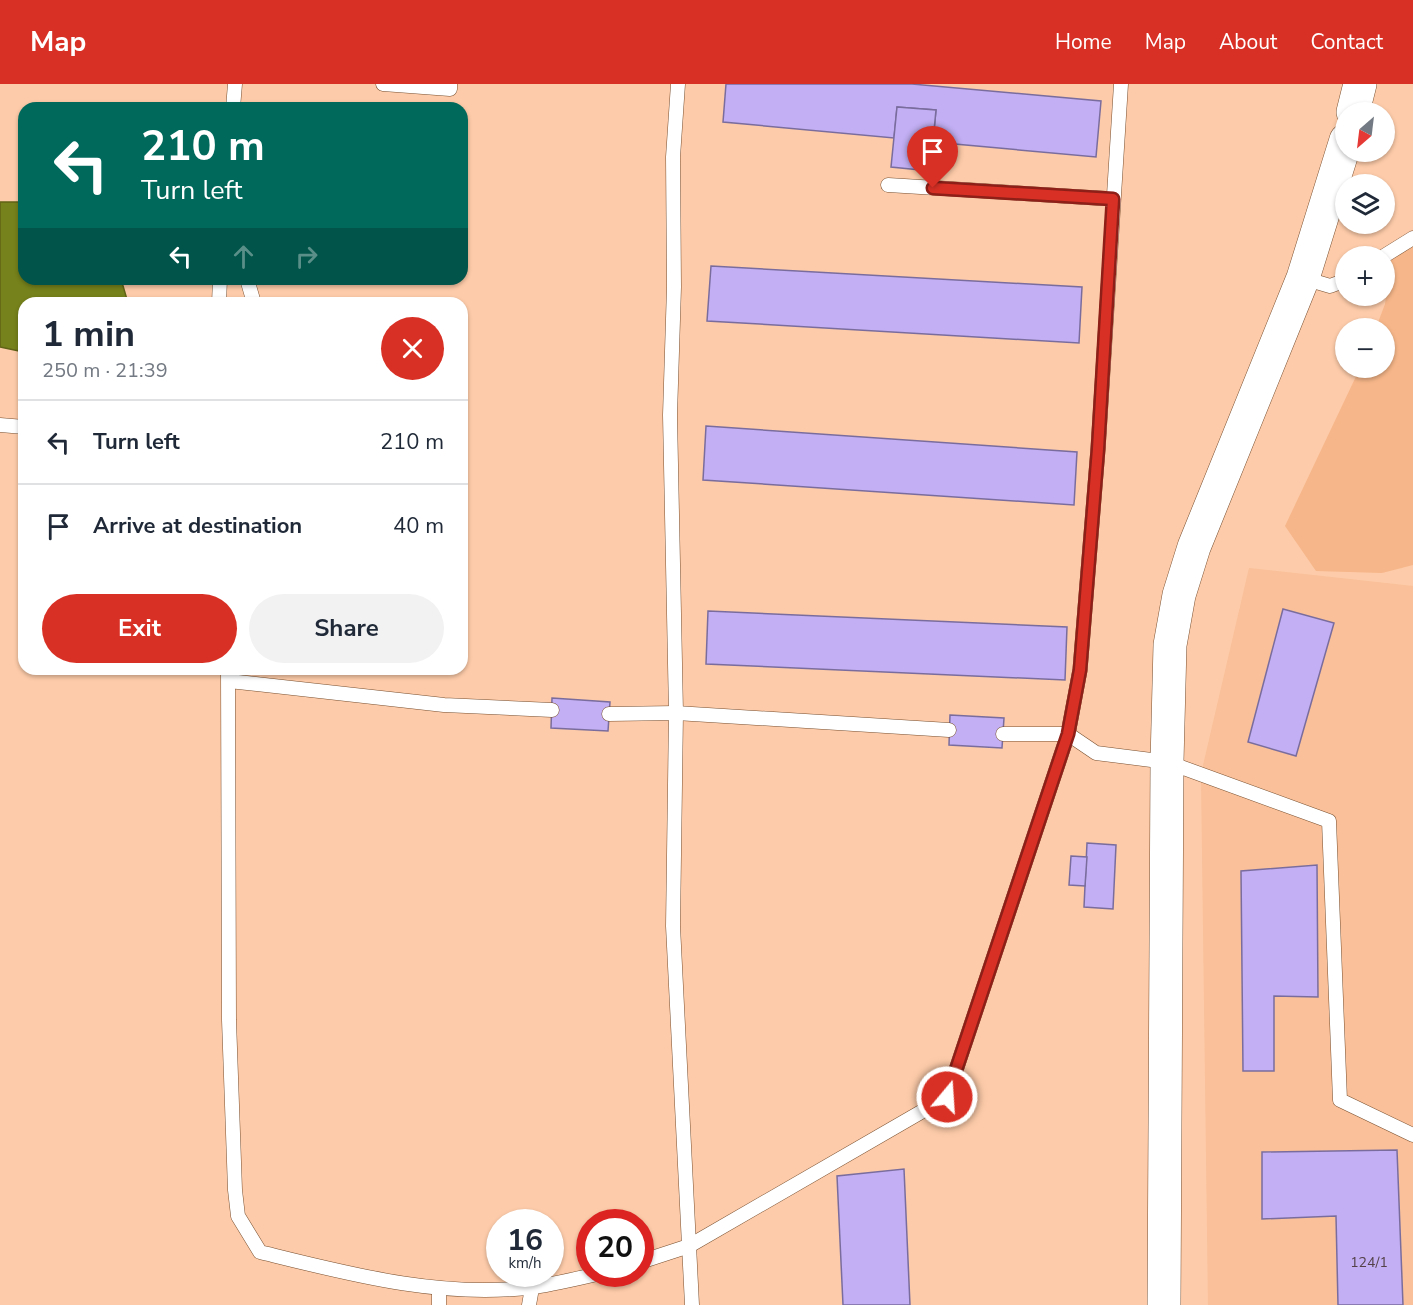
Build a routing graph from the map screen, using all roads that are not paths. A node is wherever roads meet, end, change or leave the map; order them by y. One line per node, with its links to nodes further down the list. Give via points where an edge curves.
1 (235, 84): 7 (lane)
2 (383, 84): 3 (lane, via 450,89)
3 (450, 84)
4 (678, 84): 20 (lane, via 673,157 670,415)
5 (1121, 84): 11 (lane)
6 (1360, 84): 8 (street)
7 (234, 102)
8 (1356, 102)
9 (1339, 162): 14 (street)
10 (888, 185): 11 (lane)
11 (1113, 199): 24 (lane, via 1081,659)
12 (1413, 238): 13 (lane)
13 (1395, 249)
14 (1303, 278): 15 (lane); 25 (street, via 1194,547 1179,595 1170,645)
15 (1335, 284)
16 (0, 425): 17 (lane)
17 (18, 426)
18 (228, 675): 19 (lane, via 444,705); 30 (lane, via 229,1020 238,1216 260,1252 349,1274)
19 (552, 710)
20 (676, 713): 21 (lane); 22 (lane); 27 (lane, via 674,926)
21 (609, 714)
22 (950, 730)
23 (1003, 734): 24 (lane)
24 (1068, 734): 25 (lane, via 1096,753); 27 (lane, via 947,1097)
25 (1167, 762): 26 (lane, via 1329,821 1340,1100); 34 (street)
26 (1413, 1135)
27 (689, 1246): 28 (lane); 33 (lane)
28 (654, 1257)
29 (532, 1287): 30 (lane); 32 (lane)
30 (439, 1289): 31 (lane)
31 (439, 1305)
32 (529, 1305)
33 (692, 1305)
34 (1164, 1305)

